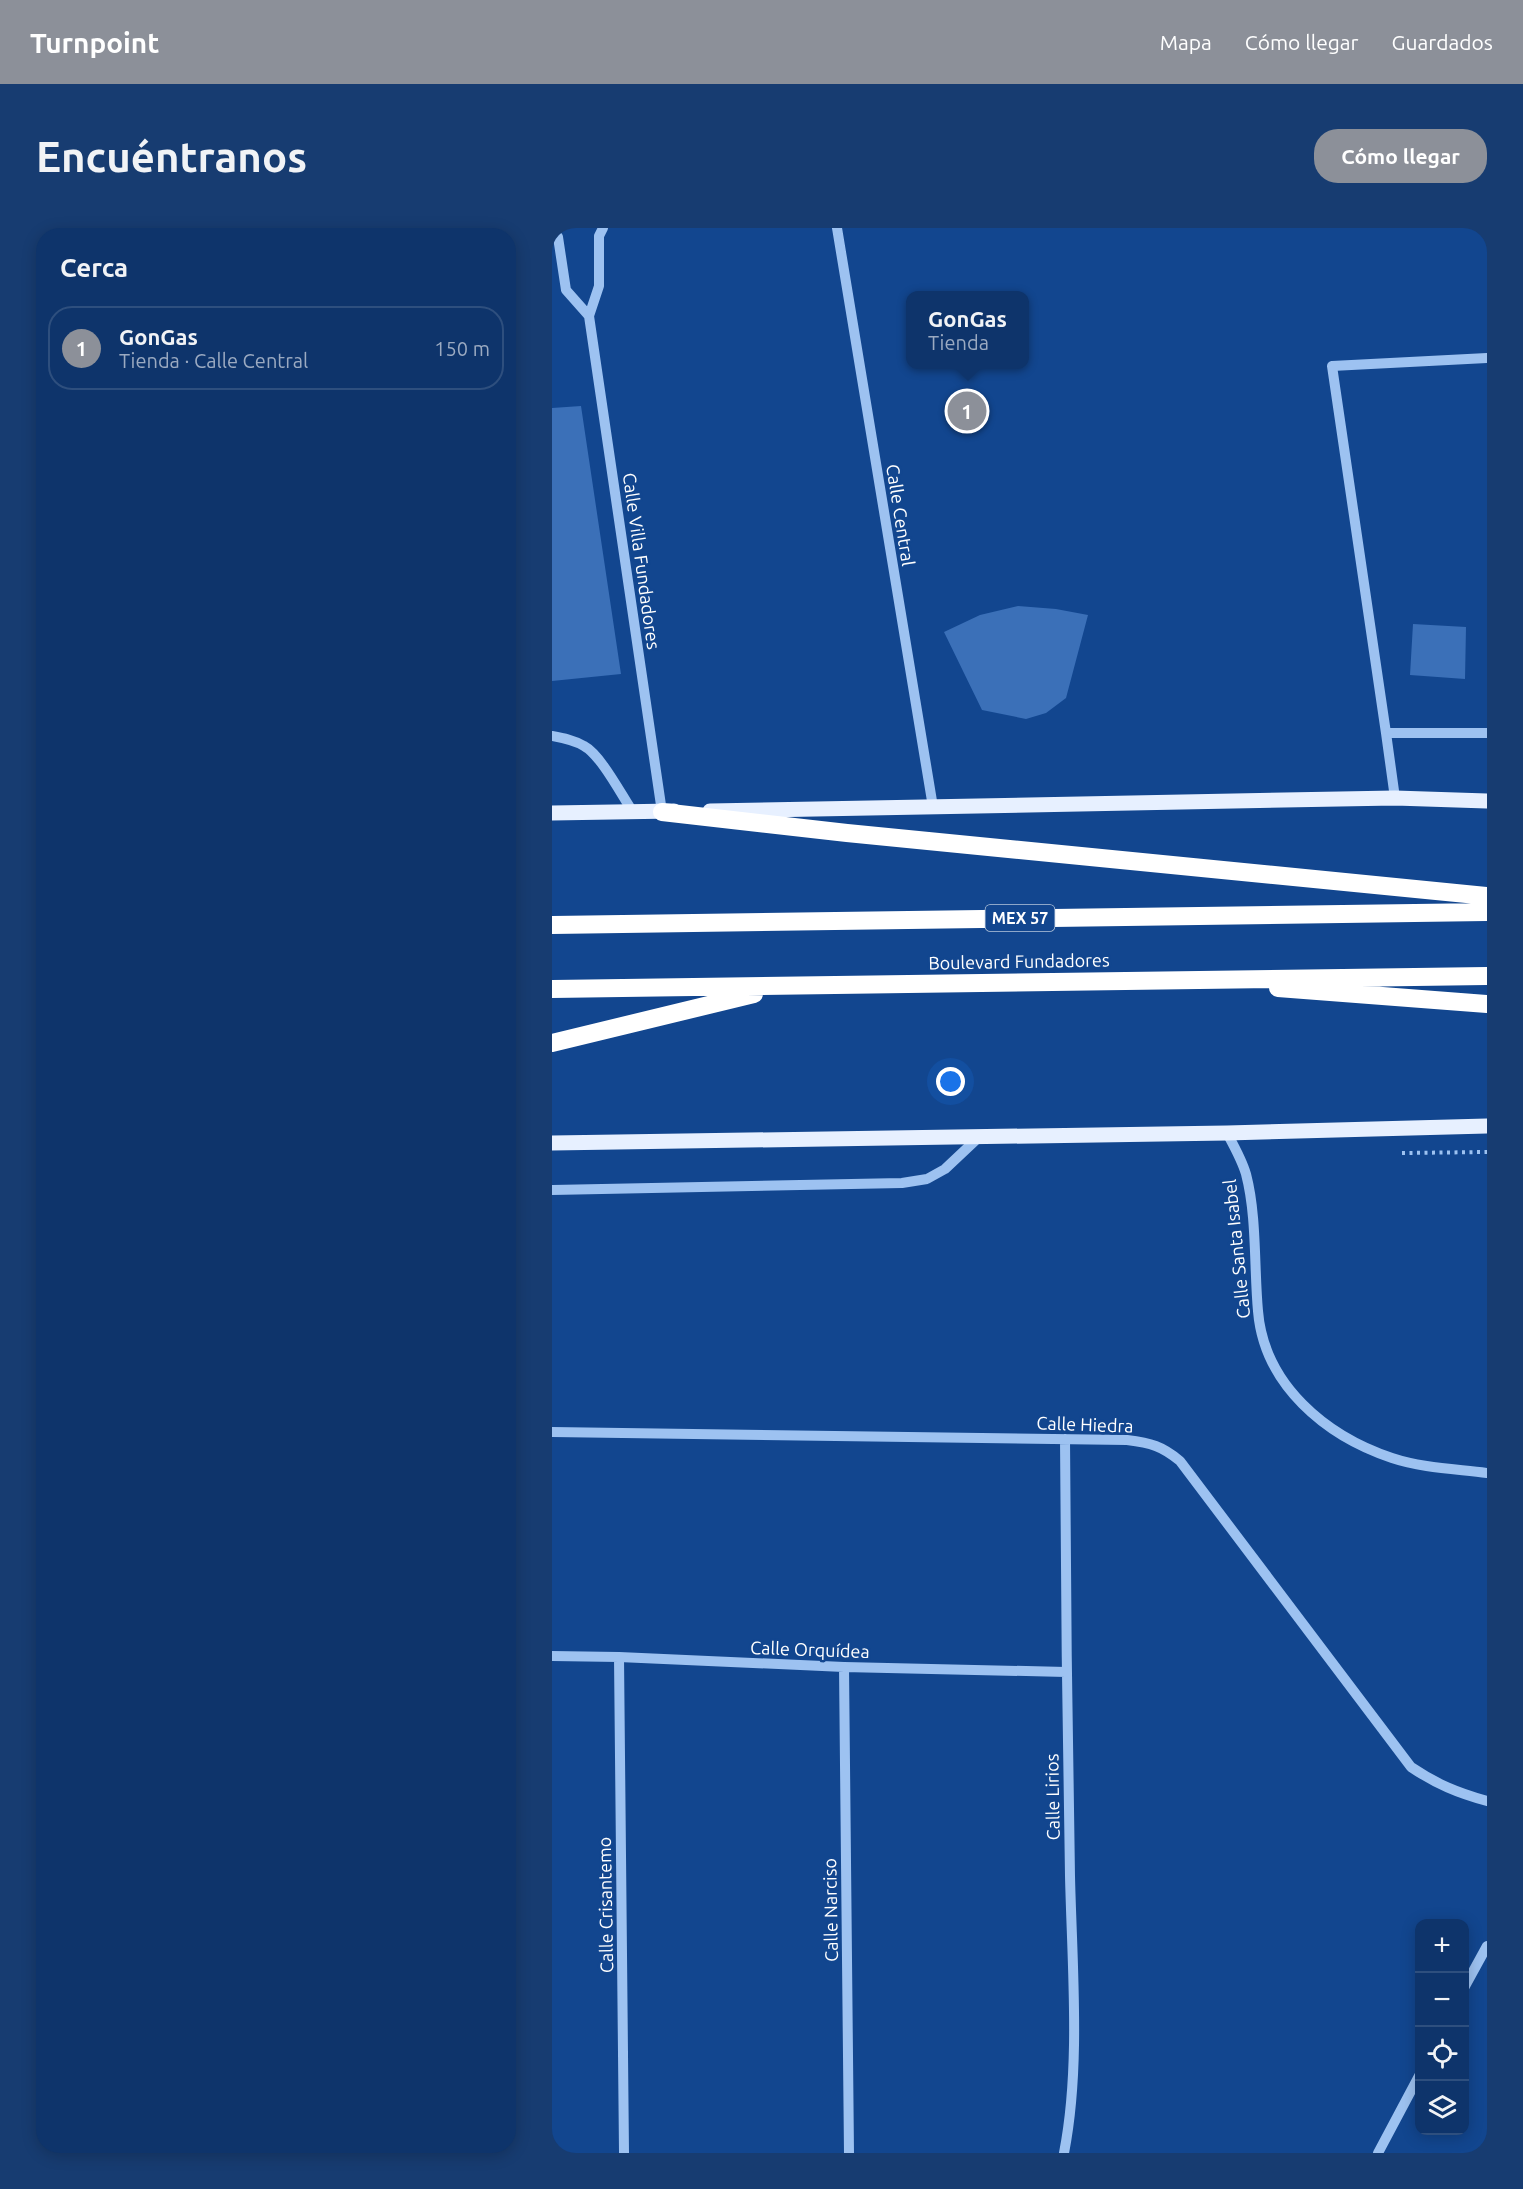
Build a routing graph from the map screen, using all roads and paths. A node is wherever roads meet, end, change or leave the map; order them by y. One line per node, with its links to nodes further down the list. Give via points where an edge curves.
1 (837, 228): 11 (street, Calle Central)
2 (601, 232): 4 (street, Calle Villa Fundadores, via 599,286)
3 (555, 233): 4 (street, via 566,290)
4 (589, 316): 13 (street, Calle Villa Fundadores)
5 (1487, 358): 6 (street, via 1332,366)
6 (1386, 733): 7 (street); 9 (street)
7 (1487, 733)
8 (552, 736): 12 (street, via 586,747)
9 (1395, 798): 10 (main road); 11 (main road)
10 (1487, 801)
11 (933, 807): 13 (main road)
12 (633, 812): 13 (main road); 14 (main road)
13 (662, 812): 15 (highway)
14 (552, 813)
15 (1487, 896)
16 (1487, 912): 17 (highway, MEX 57)
17 (552, 925)
18 (1487, 976): 19 (highway, Boulevard Fundadores)
19 (1148, 979): 20 (highway, Boulevard Fundadores); 22 (highway)
20 (788, 987): 21 (highway, Boulevard Fundadores); 23 (highway)
21 (552, 989)
22 (1487, 1004)
23 (552, 1043)
24 (1487, 1126): 25 (main road)
25 (1227, 1133): 26 (main road); 31 (street, Calle Santa Isabel, via 1246,1174 1258,1315 1268,1353 1283,1383 1312,1414 1373,1450 1421,1464)
26 (979, 1137): 27 (main road); 28 (street, via 945,1169 927,1179 902,1183)
27 (552, 1143)
28 (552, 1190)
29 (552, 1432): 30 (street, Calle Hiedra)
30 (1065, 1439): 35 (street, Calle Lirios); 36 (street, Calle Hiedra, via 1148,1443 1165,1449 1180,1461 1412,1767 1432,1782)
31 (1487, 1473)
32 (552, 1656): 33 (street, Calle Orquídea)
33 (619, 1657): 34 (street, Calle Orquídea); 40 (street, Calle Crisantemo)
34 (844, 1667): 35 (street, Calle Orquídea); 41 (street, Calle Narciso)
35 (1066, 1672): 42 (street, Calle Lirios, via 1073,2050 1070,2126)
36 (1487, 1801)
37 (1487, 1946): 38 (street)
38 (1469, 1979)
39 (1415, 2081): 43 (street)
40 (624, 2153)
41 (849, 2153)
42 (1064, 2153)
43 (1378, 2153)

